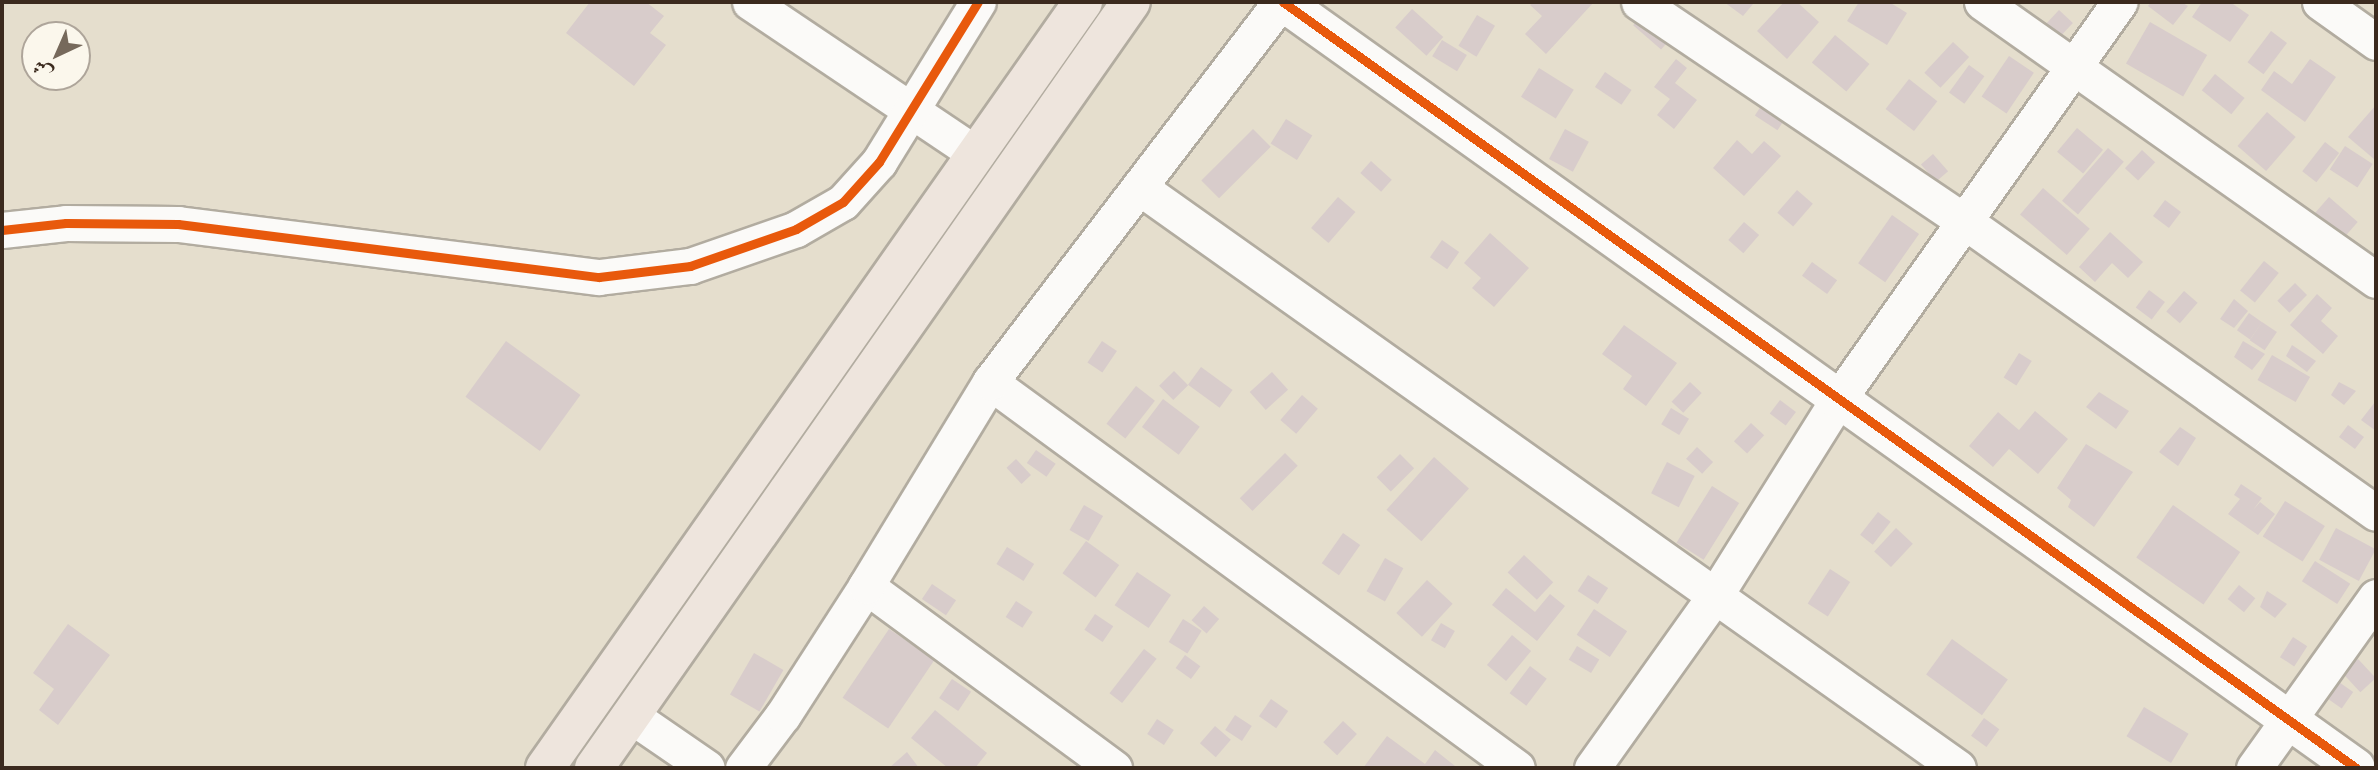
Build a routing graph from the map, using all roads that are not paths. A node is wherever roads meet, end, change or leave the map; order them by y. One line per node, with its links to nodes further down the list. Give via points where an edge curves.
1 (750, 2): 12 (street)
2 (978, 2): 12 (street)
3 (1083, 2): 13 (highway)
4 (1130, 2): 24 (highway)
5 (1282, 2): 14 (street); 19 (street)
6 (1639, 2): 15 (street)
7 (1982, 2): 11 (street)
8 (2120, 2): 11 (street)
9 (2320, 2): 10 (street)
10 (2376, 42)
11 (2076, 68): 15 (street); 17 (street)
12 (909, 112): 13 (street); 16 (street, via 879,162 843,202 796,229 733,253 641,274 599,278 178,223 66,223)
13 (976, 154): 26 (highway, via 748,485)
14 (1139, 187): 18 (street); 22 (street)
15 (1967, 223): 19 (street); 20 (street)
16 (2, 230)
17 (2376, 280)
18 (990, 382): 21 (street); 31 (street)
19 (1837, 401): 22 (street); 25 (street)
20 (2376, 513)
21 (866, 586): 29 (street); 30 (street)
22 (1716, 594): 32 (street); 33 (street)
23 (2376, 597): 25 (street)
24 (630, 715): 27 (highway); 28 (street)
25 (2289, 719): 34 (street); 35 (street)
26 (545, 768)
27 (594, 768)
28 (707, 768)
29 (743, 768)
30 (1114, 768)
31 (1517, 768)
32 (1592, 768)
33 (1958, 768)
34 (2254, 768)
35 (2356, 768)

